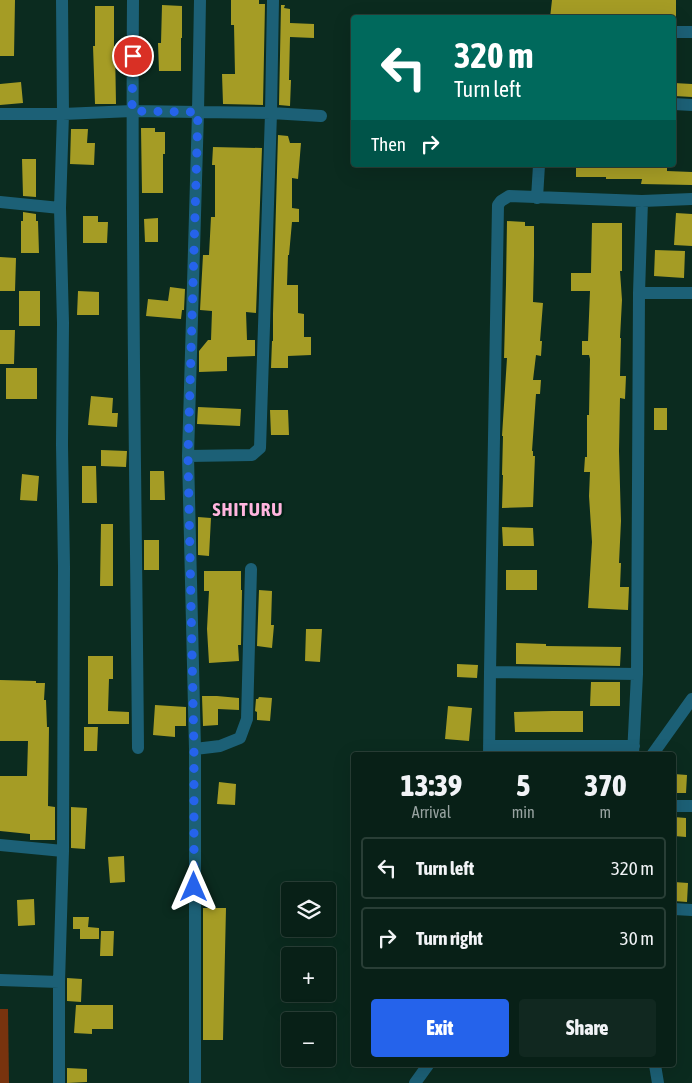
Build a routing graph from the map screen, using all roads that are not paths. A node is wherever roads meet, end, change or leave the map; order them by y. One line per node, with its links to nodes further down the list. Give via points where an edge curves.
1 (62, 0): 13 (street)
2 (134, 0): 9 (street)
3 (200, 0): 10 (street)
4 (273, 0): 11 (street)
5 (676, 32): 6 (street)
6 (692, 32)
7 (676, 104): 8 (street)
8 (692, 104)
9 (132, 111): 10 (street); 13 (street); 28 (street)
10 (198, 112): 11 (street); 23 (street)
11 (271, 113): 14 (street); 23 (street, via 260,448 252,455)
12 (0, 114): 13 (street)
13 (63, 114): 20 (street)
14 (321, 116)
15 (539, 167): 16 (street)
16 (537, 198): 18 (street); 25 (street, via 509,196 498,205)
17 (692, 199): 18 (street)
18 (642, 201): 22 (street)
19 (0, 202): 20 (street)
20 (60, 208): 36 (street)
21 (692, 292): 22 (street)
22 (638, 294): 26 (street)
23 (188, 456): 29 (street)
24 (251, 569): 29 (street, via 247,719 240,738 220,746)
25 (490, 672): 26 (street); 31 (street)
26 (637, 674): 30 (street)
27 (692, 699): 32 (street)
28 (138, 748)
29 (194, 750): 44 (street)
30 (634, 750): 31 (street)
31 (489, 751)
32 (654, 752)
33 (676, 806): 34 (street)
34 (692, 806)
35 (0, 845): 36 (street)
36 (63, 851): 40 (street)
37 (676, 909): 38 (street)
38 (692, 910)
39 (0, 980): 40 (street)
40 (59, 982): 43 (street)
41 (427, 1067): 45 (street)
42 (655, 1067): 46 (street)
43 (59, 1083)
44 (195, 1083)
45 (415, 1083)
46 (658, 1083)

